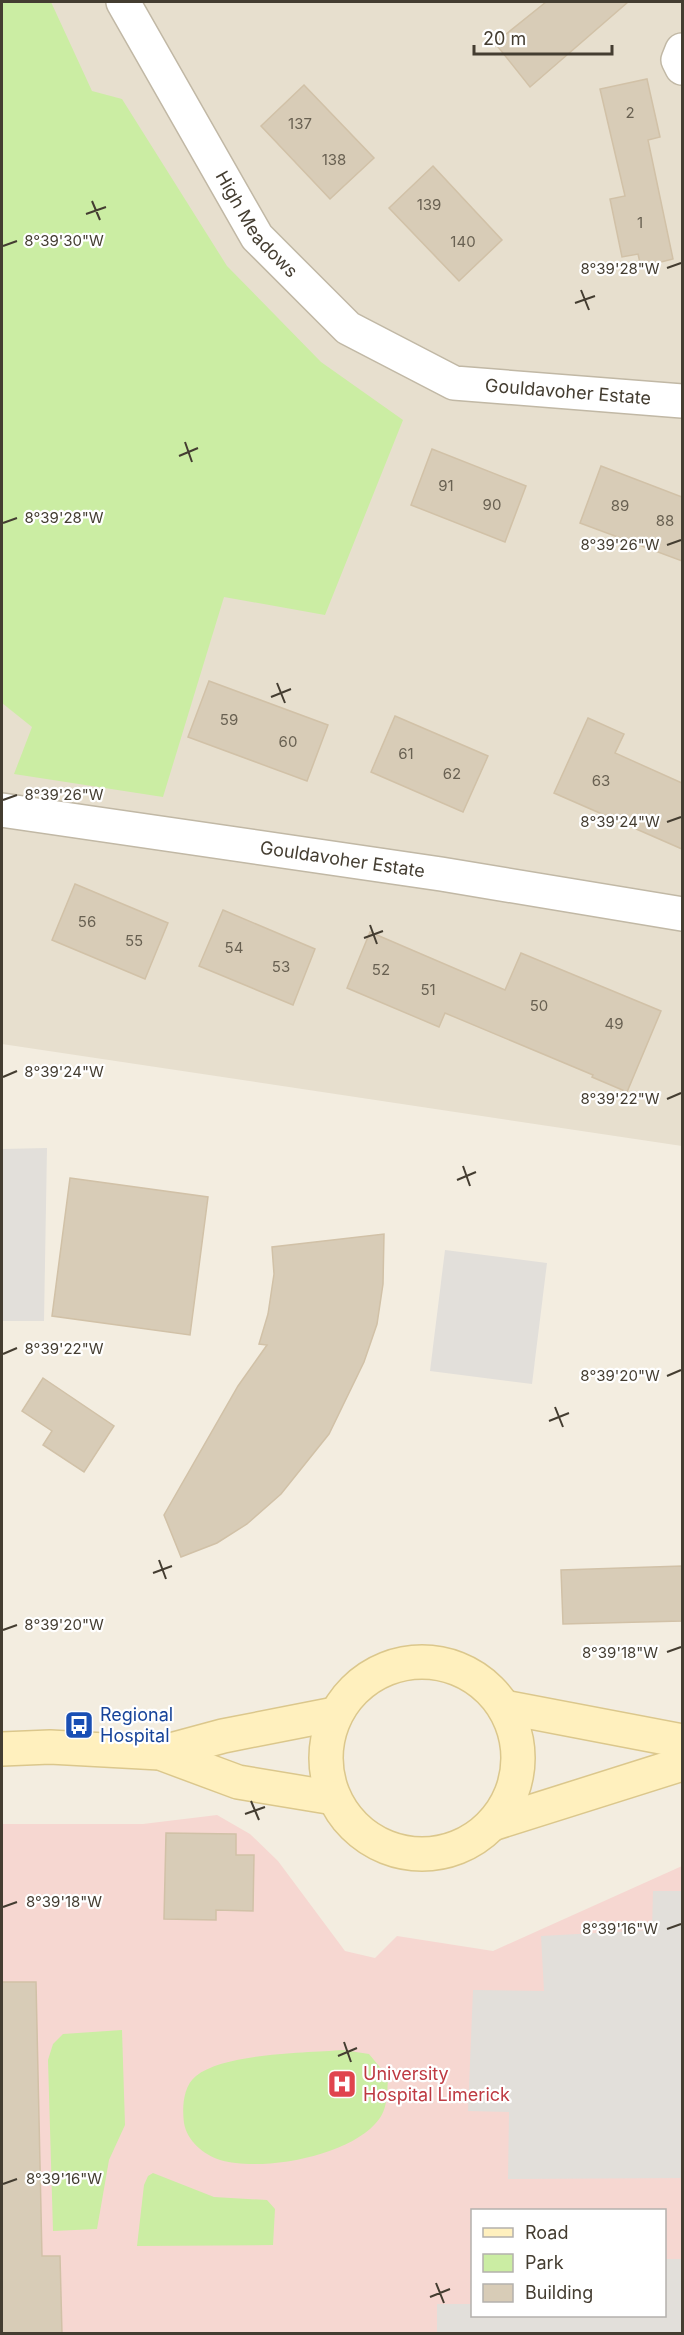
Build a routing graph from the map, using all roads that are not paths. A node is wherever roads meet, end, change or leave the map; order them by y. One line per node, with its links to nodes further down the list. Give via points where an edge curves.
1 (123, 2): 4 (street, High Meadows, via 257,237 348,328)
2 (682, 50): 3 (street, via 678,60)
3 (682, 68)
4 (454, 383): 5 (street, Gouldavoher Estate)
5 (682, 402)
6 (2, 810): 7 (street, Gouldavoher Estate, via 441,874)
7 (682, 914)
8 (504, 1707): 9 (main road, via 484,1684 455,1667 421,1661 386,1668 355,1688); 10 (main road); 15 (main road, via 515,1735 519,1762 512,1793)
9 (335, 1714): 12 (main road); 14 (main road, via 325,1756)
10 (682, 1741)
11 (2, 1749): 12 (main road, via 50,1747)
12 (160, 1753): 14 (main road, via 238,1782)
13 (682, 1764): 15 (main road)
14 (334, 1798): 15 (main road, via 352,1825 377,1844 411,1854 458,1848)
15 (492, 1824)

